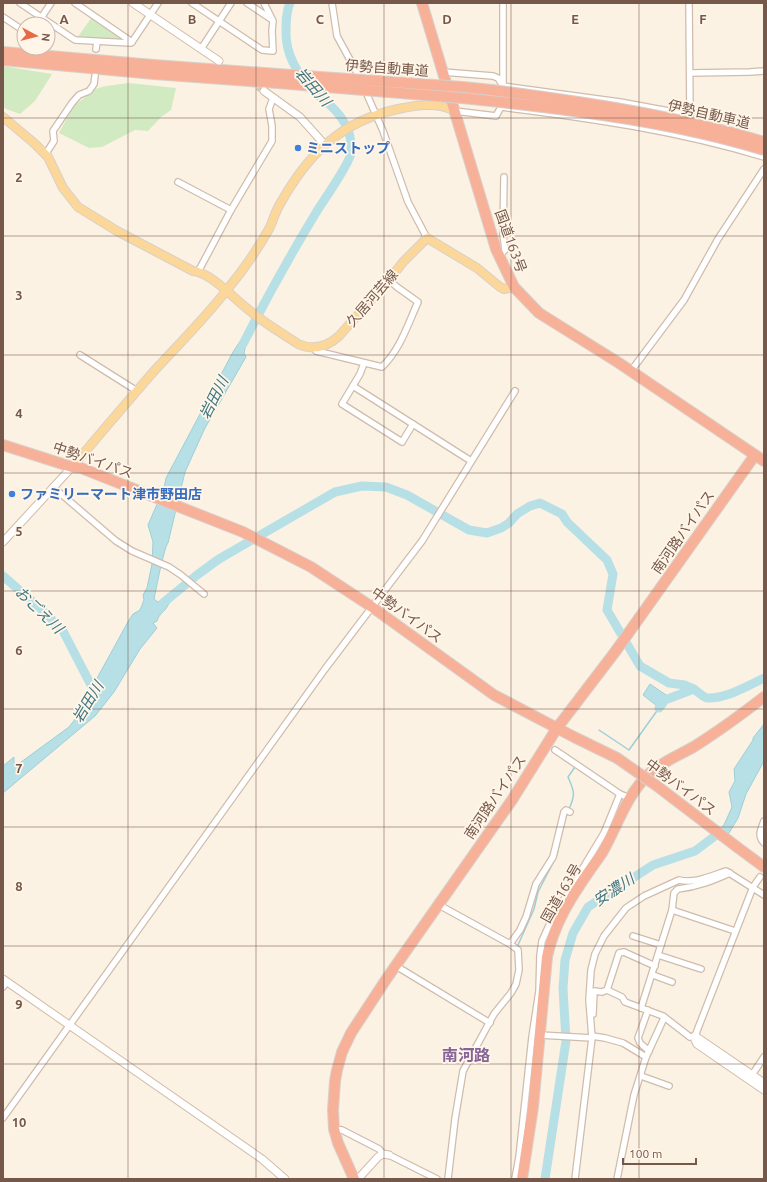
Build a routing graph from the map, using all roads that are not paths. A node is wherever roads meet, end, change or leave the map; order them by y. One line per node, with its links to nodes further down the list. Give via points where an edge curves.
1 (20, 3): 15 (street)
2 (51, 3): 16 (street)
3 (75, 3): 23 (street)
4 (133, 3): 14 (street)
5 (158, 3): 14 (street)
6 (192, 3): 19 (street)
7 (232, 3): 19 (street)
8 (247, 3): 18 (street)
9 (264, 3): 18 (street)
10 (332, 3): 39 (street, via 337,36 358,74)
11 (422, 3): 30 (highway, 国道163号)
12 (503, 3): 34 (street)
13 (689, 3): 31 (street)
14 (150, 15): 23 (street); 25 (street)
15 (40, 16)
16 (42, 16)
17 (3, 17): 20 (street)
18 (273, 20): 19 (street, via 273,51 262,50)
19 (219, 22): 25 (street)
20 (16, 26)
21 (56, 27): 22 (street, via 75,40)
22 (97, 42): 23 (street); 24 (street)
23 (132, 42)
24 (96, 49)
25 (201, 49): 28 (street)
26 (3, 52): 33 (highway, 伊勢自動車道)
27 (3, 60): 33 (highway, 伊勢自動車道, via 154,74)
28 (219, 61)
29 (764, 71): 31 (street)
30 (443, 72): 34 (street, via 495,77); 38 (highway, 国道163号)
31 (690, 73): 34 (street, via 690,115 620,102)
32 (95, 76): 44 (street, via 94,84 89,91 79,95 53,130 54,141)
33 (278, 79): 42 (highway, 伊勢自動車道, bridge, via 492,90 627,110); 43 (highway, 伊勢自動車道, bridge, via 558,108 626,118)
34 (503, 86): 37 (street)
35 (264, 91): 36 (street)
36 (274, 98): 41 (street); 49 (street, via 269,109 272,141)
37 (501, 107): 38 (street, via 496,116); 45 (street, via 645,127)
38 (454, 111): 39 (main road, via 444,106 426,106 405,108); 51 (highway, 国道163号)
39 (374, 116): 41 (main road, via 352,125); 50 (street, via 405,195)
40 (3, 117): 44 (main road)
41 (328, 142): 55 (main road, via 311,158 297,177 259,245)
42 (764, 142)
43 (764, 150)
44 (45, 155): 52 (main road, via 63,188 78,207 117,231)
45 (764, 157)
46 (764, 169): 59 (street, via 718,239 684,300)
47 (504, 177): 51 (street, via 505,250)
48 (178, 182): 49 (street)
49 (231, 210): 52 (street)
50 (427, 238): 53 (main road, 久居河芸線); 54 (main road, via 477,268 500,288)
51 (499, 256): 54 (highway, 国道163号)
52 (198, 272): 55 (main road)
53 (389, 280): 56 (main road, 久居河芸線, via 339,336 328,344); 58 (street, via 418,302 388,361 382,367)
54 (514, 286): 59 (highway, 国道163号, via 544,317)
55 (226, 291): 56 (main road, via 298,344); 61 (main road)
56 (314, 348): 58 (street, via 316,352)
57 (80, 355): 61 (street)
58 (364, 363): 60 (street)
59 (631, 371): 65 (highway, 国道163号)
60 (353, 386): 63 (street); 63 (street, via 342,404 402,442)
61 (137, 391): 68 (main road)
62 (515, 391): 66 (street)
63 (413, 424): 66 (street)
64 (3, 446): 68 (highway, 中勢バイパス)
65 (755, 454): 67 (highway, 国道163号); 74 (highway, 南河路バイパス, via 615,652)
66 (471, 461): 72 (street, via 422,541)
67 (764, 461)
68 (72, 467): 69 (street); 72 (highway, 中勢バイパス, via 81,468 242,532 316,570)
69 (53, 488): 70 (street); 71 (street, via 116,541 167,566)
70 (3, 542)
71 (204, 594)
72 (372, 606): 74 (highway, 中勢バイパス, via 494,695); 105 (street)
73 (764, 697): 76 (highway, 国道163号, via 711,735 651,772)
74 (557, 728): 81 (highway, 中勢バイパス, bridge, via 617,758); 87 (highway, 南河路バイパス, via 512,800)
75 (555, 750): 76 (street)
76 (625, 796): 107 (highway, 国道163号, via 606,846 554,931 547,957); 126 (street, via 551,921 542,942 539,991)
77 (568, 811): 91 (street, via 559,830 553,857 536,884 523,924)
78 (764, 821): 79 (street)
79 (762, 831): 80 (street, via 761,840)
80 (764, 843)
81 (749, 856): 82 (street); 84 (highway, 中勢バイパス)
82 (764, 864)
83 (730, 873): 85 (street); 88 (street, via 710,882 678,889 674,893); 106 (street, via 726,871 685,882 679,880 636,900 621,912 604,936 591,970 589,1000)
84 (763, 873): 85 (street)
85 (753, 887): 86 (street); 89 (street)
86 (764, 895)
87 (439, 905): 91 (street); 94 (highway, 南河路バイパス)
88 (672, 910): 89 (street); 92 (street)
89 (736, 931): 108 (street)
90 (633, 936): 92 (street)
91 (510, 944): 104 (street, via 518,950 517,979 511,993)
92 (661, 945): 93 (street)
93 (658, 955): 95 (street); 96 (street)
94 (396, 966): 104 (street); 119 (highway, 南河路バイパス, via 359,1020 342,1052 335,1081)
95 (655, 966): 97 (street); 100 (street, via 624,952 619,953)
96 (701, 969)
97 (653, 975): 98 (street); 101 (street)
98 (672, 982)
99 (4, 983): 105 (street)
100 (606, 990): 101 (street); 106 (street, via 594,991)
101 (641, 1008): 102 (street)
102 (648, 1010): 103 (street); 110 (street, via 638,1038)
103 (664, 1018): 108 (street, via 690,1037); 110 (street)
104 (490, 1023): 125 (street, via 463,1071)
105 (69, 1025): 118 (street); 121 (street)
106 (592, 1027): 109 (street)
107 (543, 1035): 109 (street); 127 (highway, 国道163号)
108 (695, 1036): 113 (street); 117 (street, via 697,1044)
109 (592, 1037): 111 (street, via 623,1043); 128 (street)
110 (649, 1051): 111 (street)
111 (646, 1057): 114 (street)
112 (764, 1057): 113 (street)
113 (752, 1074): 115 (street)
114 (641, 1076): 116 (street); 129 (street, via 634,1095)
115 (764, 1082)
116 (669, 1086)
117 (764, 1090)
118 (3, 1118)
119 (334, 1129): 120 (street, via 342,1130); 122 (highway, 南河路バイパス)
120 (386, 1154): 123 (street, via 378,1157); 124 (street)
121 (286, 1179)
122 (354, 1179)
123 (358, 1179)
124 (437, 1179)
125 (448, 1179)
126 (515, 1179)
127 (522, 1179)
128 (575, 1179)
129 (617, 1179)

